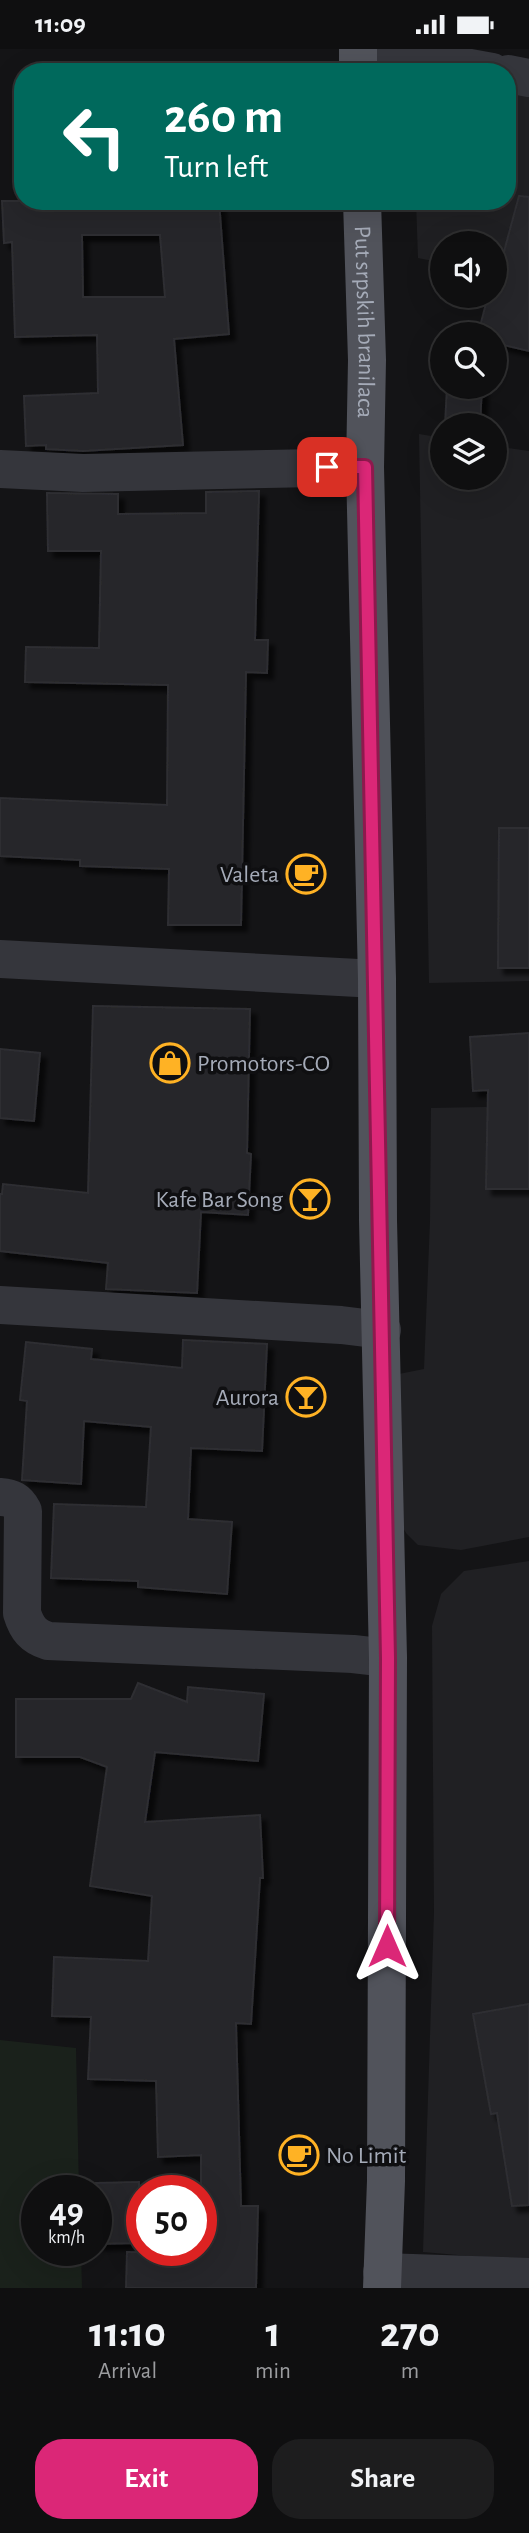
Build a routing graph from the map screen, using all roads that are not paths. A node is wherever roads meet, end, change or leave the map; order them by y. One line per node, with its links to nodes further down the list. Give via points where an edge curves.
1 (358, 61): 2 (street)
2 (406, 63)
3 (362, 210): 4 (main road, Put srpskih branilaca)
4 (365, 467): 5 (street, via 83,473); 7 (main road, Put srpskih branilaca)
5 (0, 469)
6 (0, 959): 7 (street)
7 (377, 979): 9 (main road, Put srpskih branilaca)
8 (0, 1305): 9 (street)
9 (382, 1330): 11 (main road, Put srpskih branilaca)
10 (0, 1497): 11 (street, via 18,1502 23,1511 22,1613 37,1637)
11 (388, 1658): 13 (main road, Put srpskih branilaca)
12 (529, 2277): 13 (street)
13 (382, 2280)

